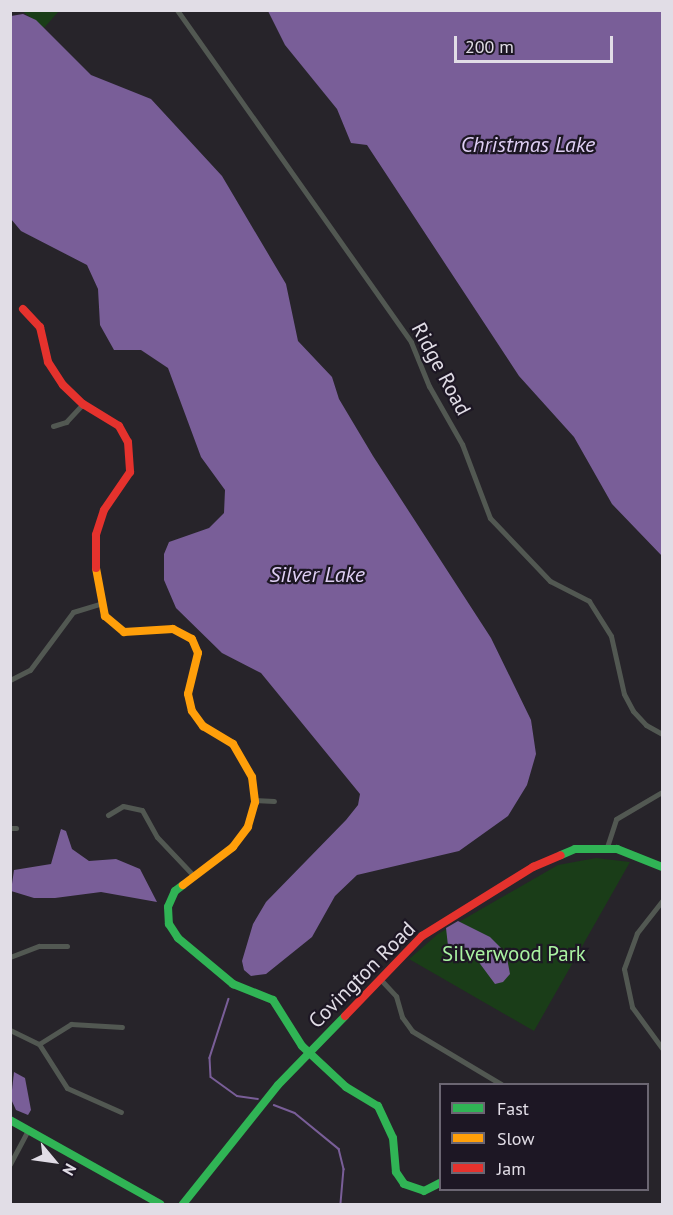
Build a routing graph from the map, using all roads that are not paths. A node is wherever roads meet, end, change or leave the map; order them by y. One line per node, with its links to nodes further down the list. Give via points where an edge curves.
1 (177, 10): 7 (street, Ridge Road, via 411,342 429,386 462,444 490,518 550,581 589,601 611,636 624,694 633,711 646,726)
2 (23, 309): 3 (street, via 40,327 54,374)
3 (83, 404): 4 (street, via 66,422); 5 (street, via 119,426 131,453 130,472 104,510 96,535)
4 (52, 426)
5 (100, 604): 6 (street, via 73,612 30,670); 9 (street, via 110,624 124,632 173,628 192,639 198,660 189,685 189,703 203,726 241,754 252,777)
6 (10, 680)
7 (663, 734)
8 (663, 792): 12 (street, via 616,819)
9 (254, 800): 10 (street); 14 (street, via 241,838)
10 (274, 801)
11 (108, 815): 14 (street, via 123,806 142,810 157,837 176,852)
12 (607, 847): 13 (street, Covington Road, via 634,853); 18 (street, Covington Road, via 575,849 533,867 422,936)
13 (663, 867)
14 (194, 876): 23 (street, via 170,899 167,915 173,932 234,984 273,999 293,1036)
15 (663, 901): 22 (street, via 637,933 624,969 632,1007)
16 (67, 945): 17 (street, via 39,946)
17 (10, 957)
18 (382, 981): 23 (street, Covington Road); 24 (street, via 396,996 402,1017 412,1030)
19 (122, 1027): 21 (street, via 71,1024)
20 (10, 1030): 21 (street)
21 (39, 1044): 25 (street, via 67,1088)
22 (663, 1048)
23 (309, 1053): 29 (street, via 346,1087 378,1106 393,1138 396,1172 404,1184 424,1191); 31 (street, Covington Road, via 278,1085)
24 (499, 1083)
25 (121, 1112)
26 (10, 1120): 27 (street)
27 (28, 1130): 28 (street); 30 (street)
28 (10, 1164)
29 (439, 1184)
30 (160, 1204)
31 (183, 1204)

